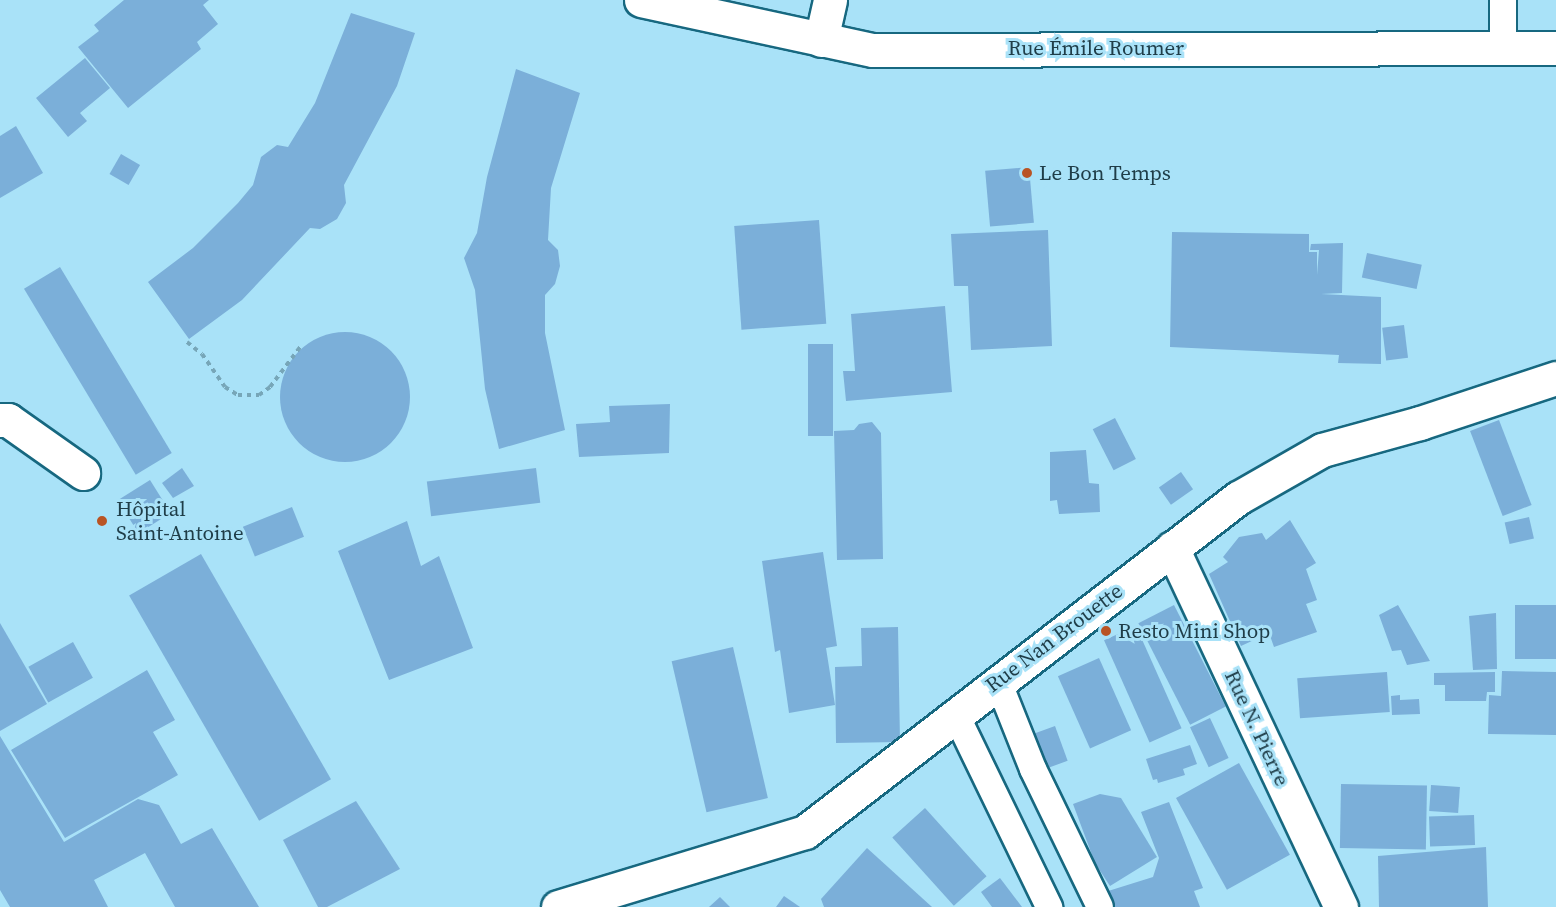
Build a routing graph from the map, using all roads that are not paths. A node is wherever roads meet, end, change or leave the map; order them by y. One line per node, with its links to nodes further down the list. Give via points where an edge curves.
1 (641, 0): 4 (street, Rue Émile Roumer)
2 (830, 0): 4 (street)
3 (1503, 0): 5 (lane)
4 (821, 40): 5 (street, Rue Émile Roumer, via 873,50)
5 (1503, 46): 6 (street, Rue Émile Roumer)
6 (1556, 48)
7 (1556, 378): 10 (street, Rue Nan Brouette, via 1420,423 1322,450 1238,498)
8 (0, 420): 9 (street, via 8,420)
9 (83, 473)
10 (1172, 548): 11 (street, Rue Nan Brouette); 16 (street, Rue N. Pierre)
11 (998, 681): 12 (street, Rue Nan Brouette); 15 (lane, via 1033,769)
12 (956, 713): 13 (street, Rue Nan Brouette, via 805,832); 14 (lane)
13 (558, 907)
14 (1049, 907)
15 (1100, 907)
16 (1341, 907)

